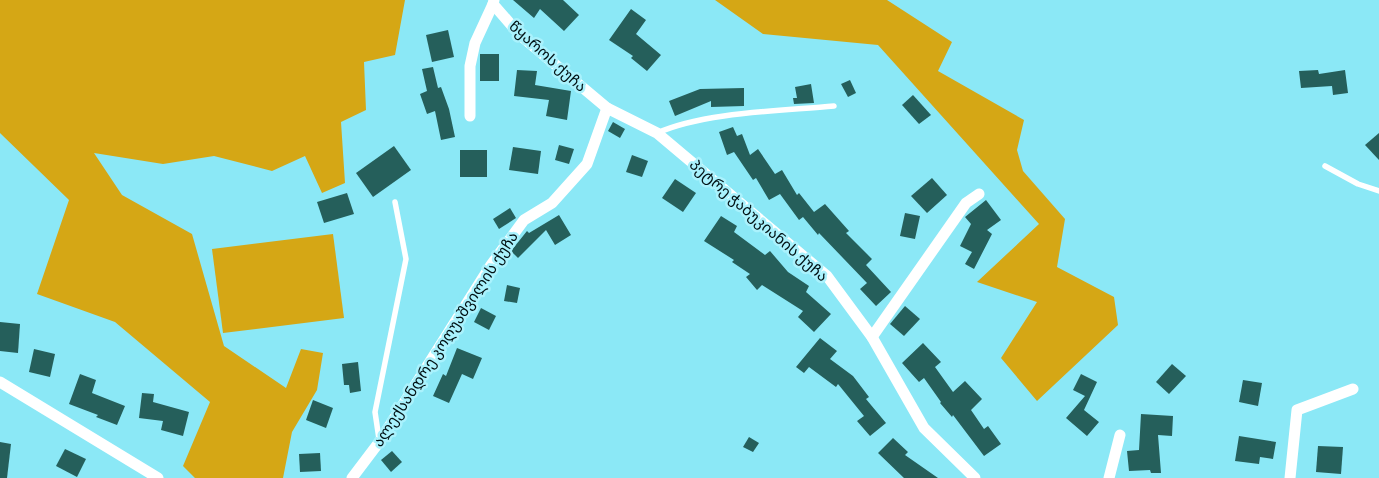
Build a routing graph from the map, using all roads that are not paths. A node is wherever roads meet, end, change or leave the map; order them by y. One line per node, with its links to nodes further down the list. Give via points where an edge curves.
1 (494, 2): 3 (street, წყაროს ქუჩა, via 520,35); 4 (street, via 473,51)
2 (834, 106): 5 (lane, via 677,124)
3 (607, 108): 5 (street, პეტრე ჭაბუკიანის ქუჩა); 14 (street, ალექსანდრე კოღუაშვილის ქუჩა, via 587,164 552,204 524,220 491,265)
4 (470, 116)
5 (657, 133): 10 (street, პეტრე ჭაბუკიანის ქუჩა, via 827,276)
6 (1325, 166): 7 (lane)
7 (1379, 191)
8 (979, 194): 10 (street, via 966,203)
9 (395, 202): 14 (lane, via 406,259 375,412)
10 (872, 337): 17 (street, პეტრე ჭაბუკიანის ქუჩა, via 924,428)
11 (0, 382): 15 (street)
12 (1353, 389): 19 (street, via 1298,410)
13 (1120, 435): 18 (street)
14 (380, 441): 16 (street, ალექსანდრე კოღუაშვილის ქუჩა)
15 (158, 478)
16 (352, 478)
17 (975, 478)
18 (1109, 478)
19 (1290, 478)

